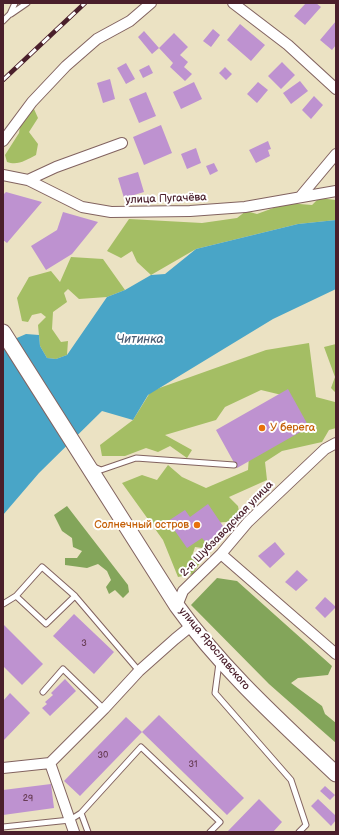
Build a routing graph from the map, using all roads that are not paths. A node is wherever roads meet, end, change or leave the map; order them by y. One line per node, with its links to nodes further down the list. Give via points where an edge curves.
1 (15, 3): 5 (lane)
2 (27, 3): 5 (lane)
3 (151, 3): 8 (street, via 130,21 97,39 66,66 32,102)
4 (233, 3): 7 (street, via 288,45)
5 (10, 14): 6 (lane)
6 (3, 21)
7 (336, 89)
8 (3, 141)
9 (122, 143): 12 (street, via 56,166)
10 (336, 154): 14 (street)
11 (3, 175): 12 (street, улица Пугачёва)
12 (28, 180): 14 (street, улица Пугачёва, via 82,207 111,212 245,207)
13 (336, 191): 14 (street, улица Пугачёва)
14 (300, 197)
15 (3, 332): 17 (main road, улица Ярославского)
16 (336, 443): 19 (street, 2-я Шубзаводская улица, via 325,449 248,522)
17 (88, 465): 18 (lane, via 101,470 136,458); 23 (main road, улица Ярославского)
18 (234, 465)
19 (221, 554): 23 (street, 2-я Шубзаводская улица, via 183,591); 25 (street)
20 (16, 596): 21 (lane, via 46,624); 21 (lane, via 42,567); 22 (lane)
21 (75, 596): 27 (lane)
22 (3, 604)
23 (177, 606): 24 (main road, улица Ярославского)
24 (191, 626): 26 (main road, улица Ярославского); 27 (street)
25 (336, 654)
26 (220, 659): 32 (main road, улица Ярославского, via 249,692); 36 (lane, via 215,693 291,780 306,825)
27 (139, 671): 29 (street)
28 (43, 692): 29 (lane, via 63,669)
29 (104, 709): 30 (street)
30 (50, 763): 31 (street); 34 (street)
31 (3, 768)
32 (336, 774)
33 (81, 813): 34 (lane); 38 (lane); 39 (lane, via 141,747 220,822)
34 (70, 820): 35 (lane); 37 (street)
35 (3, 827)
36 (302, 831)
37 (74, 832)
38 (88, 832)
39 (210, 832)

